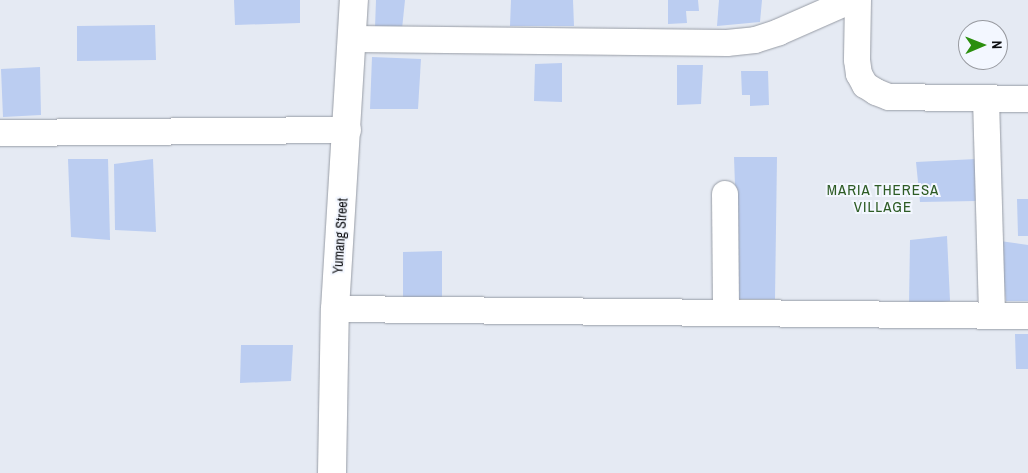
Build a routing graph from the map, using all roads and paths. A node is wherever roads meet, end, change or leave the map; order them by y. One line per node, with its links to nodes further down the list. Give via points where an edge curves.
1 (354, 0): 4 (main road, Yumang Street)
2 (852, 0): 4 (street, via 779,32 727,44)
3 (858, 0): 5 (street, via 857,60 865,85 889,96)
4 (353, 39): 7 (main road, Yumang Street)
5 (986, 99): 6 (street); 12 (street)
6 (1028, 99)
7 (348, 130): 8 (street); 10 (main road, Yumang Street)
8 (0, 133)
9 (725, 194): 11 (street)
10 (335, 310): 11 (street); 14 (main road, Yumang Street)
11 (726, 313): 12 (street)
12 (992, 315): 13 (street)
13 (1028, 316)
14 (332, 473)

